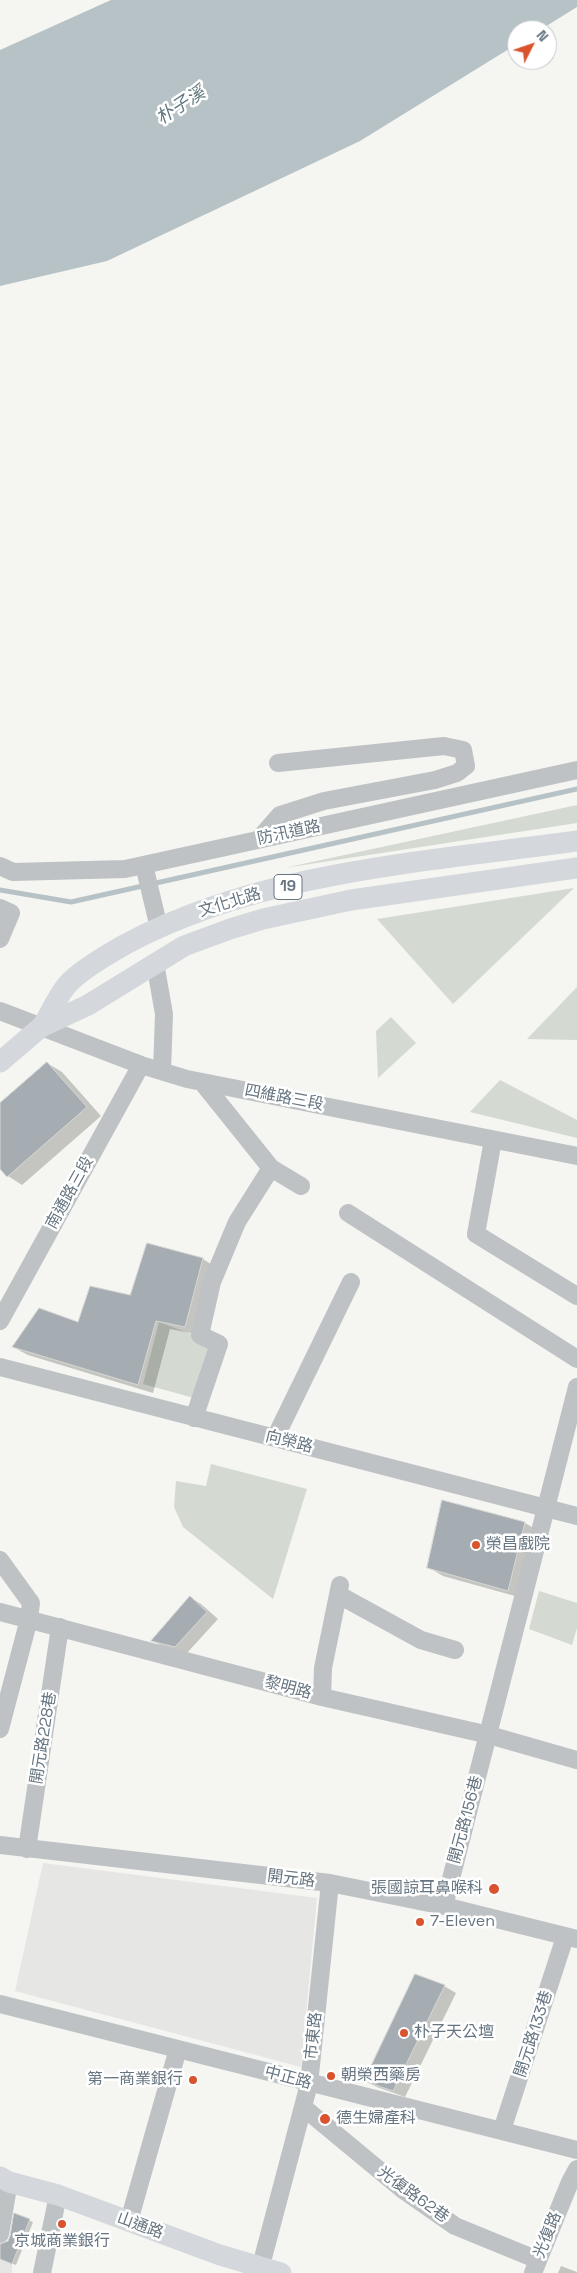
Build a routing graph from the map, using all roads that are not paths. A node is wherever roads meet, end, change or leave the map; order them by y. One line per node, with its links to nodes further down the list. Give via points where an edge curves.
1 (278, 763): 3 (street, via 444,746 463,750 466,766 435,780 324,801 280,815)
2 (577, 770): 3 (street, 防汛道路)
3 (259, 839): 5 (street, 防汛道路)
4 (577, 841): 9 (main road, 文化北路 / 19, via 334,874 248,897 177,919)
5 (144, 865): 6 (street, 防汛道路, via 125,869 13,872); 9 (street)
6 (0, 866)
7 (577, 868): 11 (main road, 文化北路 / 19, via 351,900 263,919 184,946)
8 (0, 908): 10 (street, via 11,913)
9 (159, 928): 13 (main road, 文化北路 / 19, via 108,954 68,985)
10 (0, 939)
11 (155, 963): 13 (main road, 文化北路 / 19, via 88,1005); 16 (street, via 164,1014)
12 (0, 1011): 13 (street, 四維路三段)
13 (41, 1027): 14 (main road, 文化北路 / 19); 15 (street, 四維路三段)
14 (0, 1062)
15 (140, 1065): 16 (street, 四維路三段); 25 (street, 南通路三段)
16 (162, 1071): 17 (street, 四維路三段)
17 (202, 1082): 18 (street, 四維路三段); 20 (street)
18 (493, 1140): 19 (street, 四維路三段); 24 (street, via 476,1234)
19 (577, 1156)
20 (270, 1168): 21 (street); 29 (street, via 237,1222 212,1282 200,1335 219,1344)
21 (301, 1186)
22 (348, 1213): 26 (street)
23 (351, 1282): 30 (street)
24 (577, 1296)
25 (0, 1321)
26 (577, 1359)
27 (0, 1367): 29 (street, 向榮路)
28 (577, 1386): 31 (street, 開元路156巷)
29 (194, 1418): 30 (street, 向榮路)
30 (275, 1438): 31 (street, 向榮路)
31 (546, 1508): 32 (street, 向榮路); 40 (street, 開元路156巷)
32 (577, 1516)
33 (0, 1560): 35 (street, via 31,1603)
34 (0, 1612): 35 (street, 黎明路)
35 (29, 1619): 36 (street, 黎明路); 39 (street)
36 (60, 1627): 38 (street, 黎明路); 43 (street, 開元路228巷)
37 (455, 1650): 38 (street, via 420,1640 340,1590 323,1668)
38 (322, 1698): 40 (street, 黎明路)
39 (0, 1730)
40 (489, 1734): 41 (street, 黎明路); 45 (street, 開元路156巷)
41 (577, 1760)
42 (0, 1846): 43 (street, 開元路)
43 (27, 1848): 44 (street, 開元路)
44 (330, 1883): 45 (street, 開元路); 49 (street, 市東路)
45 (444, 1906): 46 (street, 開元路)
46 (571, 1938): 51 (street, 開元路133巷)
47 (0, 2004): 48 (street, 中正路)
48 (178, 2049): 49 (street, 中正路); 56 (street)
49 (309, 2084): 50 (street, 市東路); 51 (street, 中正路)
50 (303, 2107): 58 (street, 光復路62巷, via 402,2189 455,2226); 59 (street, 市東路)
51 (502, 2130): 52 (street, 中正路)
52 (577, 2150)
53 (575, 2179): 58 (street, 光復路)
54 (5, 2180): 55 (main road, 山通路); 57 (street)
55 (58, 2195): 56 (main road, 山通路); 60 (street)
56 (129, 2222): 59 (main road, 山通路)
57 (0, 2234)
58 (535, 2267)
59 (260, 2269): 61 (main road, 山通路)
60 (42, 2273)
61 (281, 2273)

